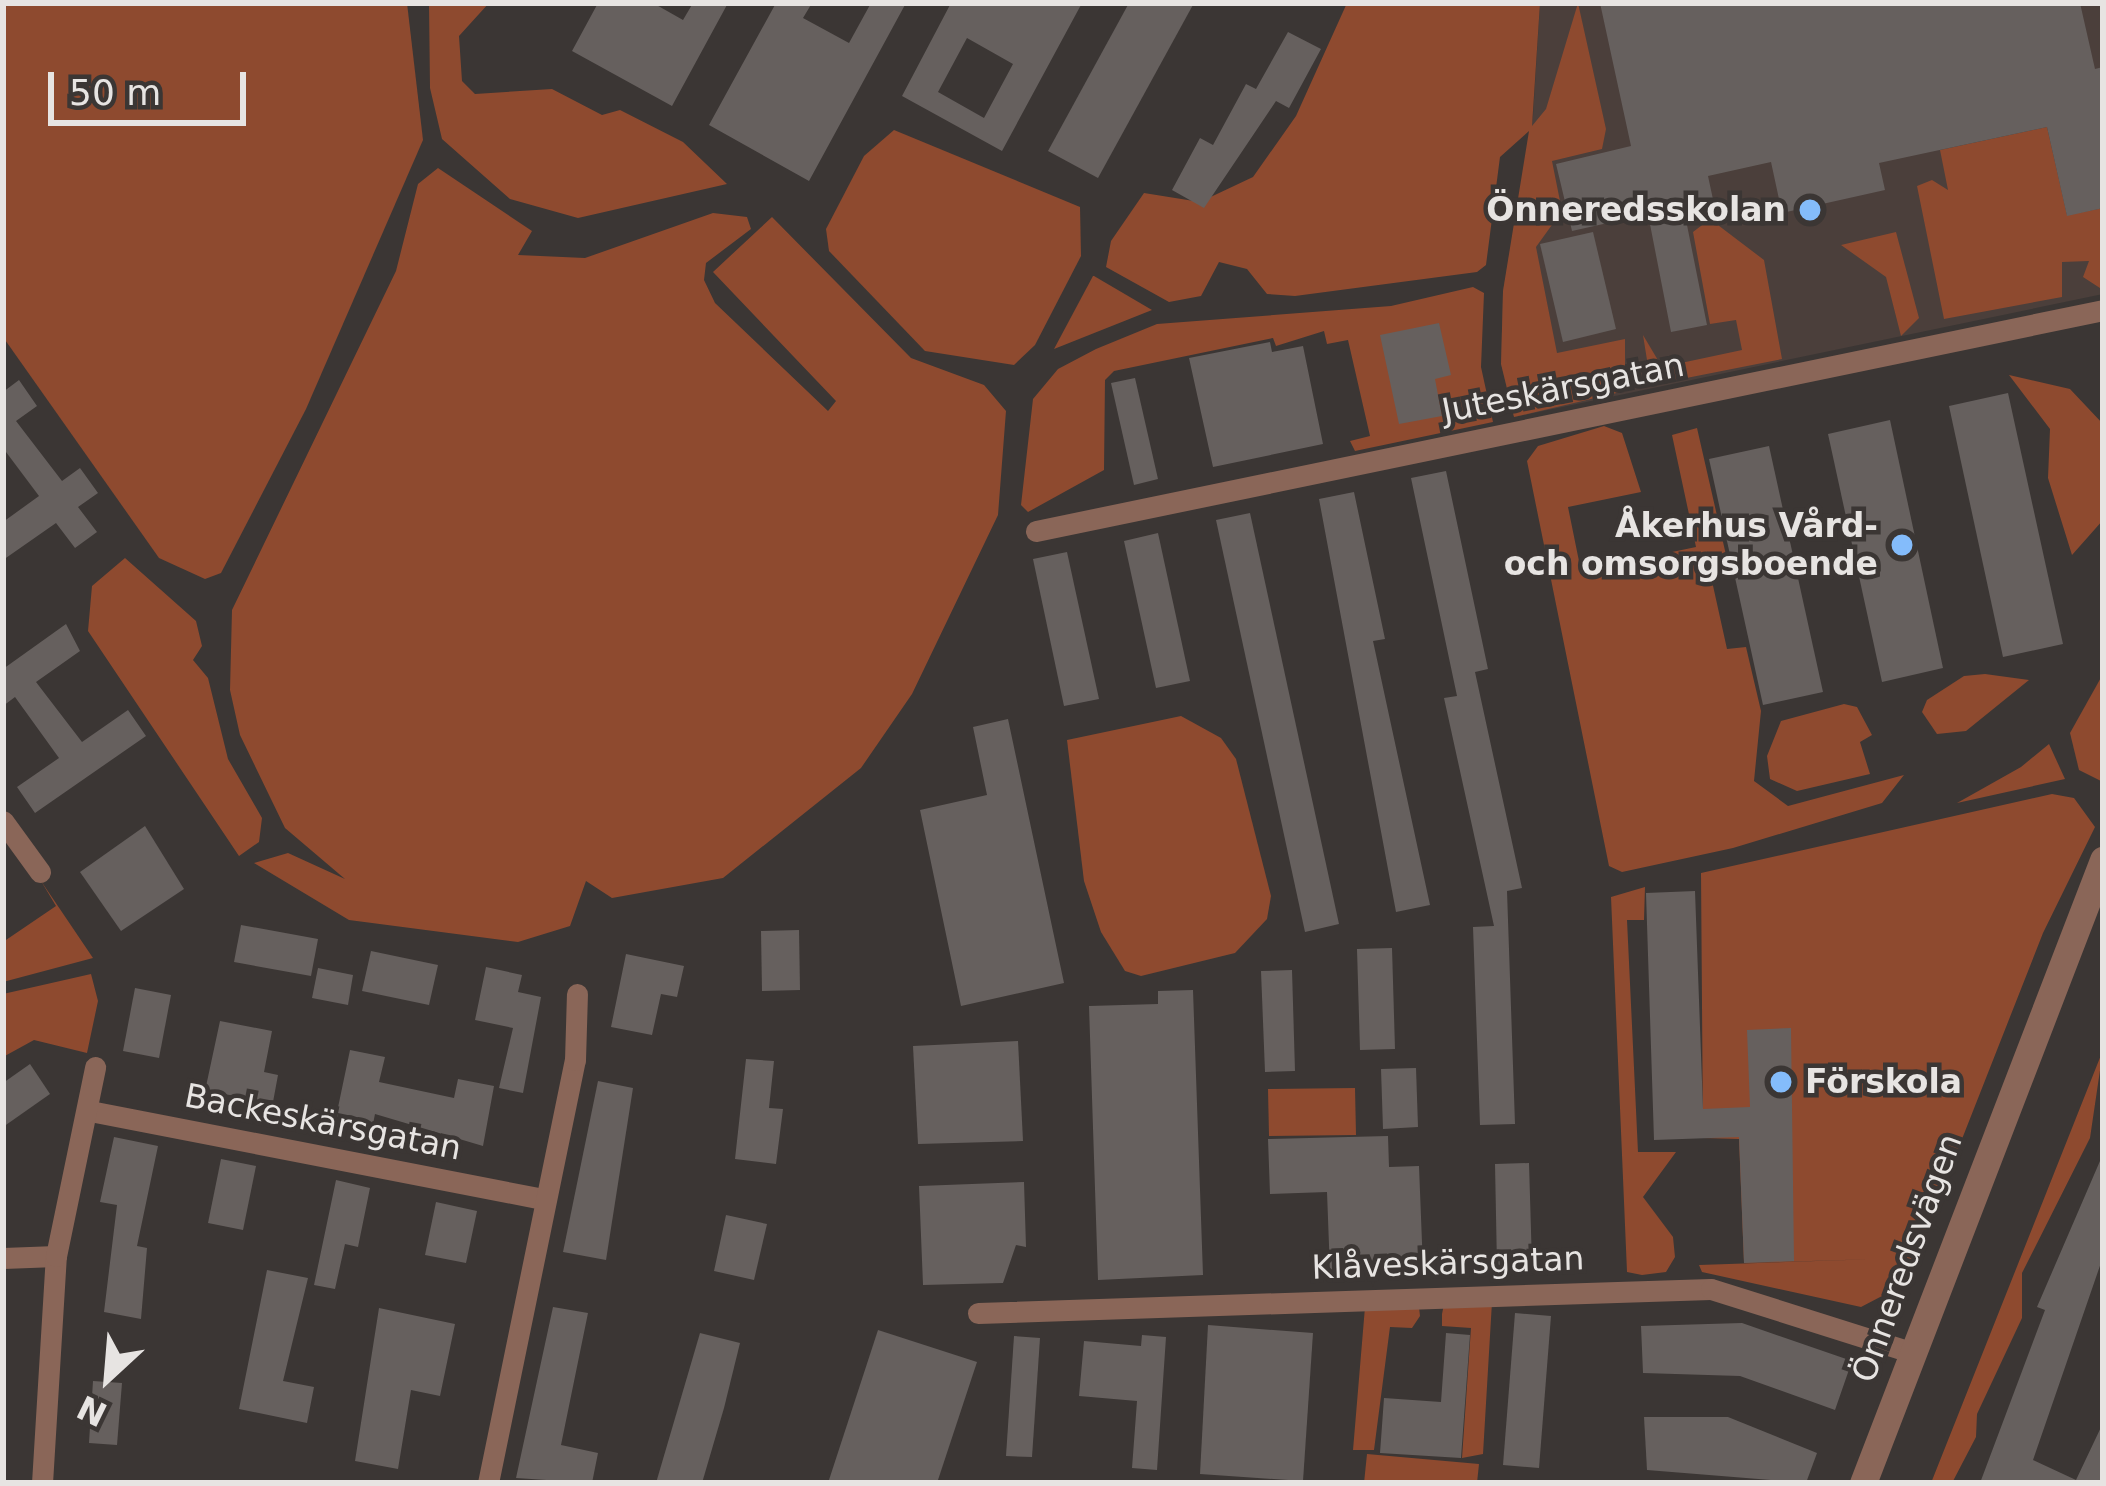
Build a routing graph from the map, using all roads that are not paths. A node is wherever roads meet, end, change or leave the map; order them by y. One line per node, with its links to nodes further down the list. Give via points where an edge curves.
1 (2103, 310): 2 (street, Juteskärsgatan)
2 (1036, 531)
3 (3, 821): 5 (street)
4 (2103, 860): 13 (street, Önneredsvägen)
5 (40, 872)
6 (577, 994): 9 (street, via 575,1060)
7 (94, 1067): 8 (street)
8 (90, 1112): 9 (street, Backeskärsgatan); 10 (street)
9 (544, 1199): 15 (street)
10 (56, 1256): 11 (street); 14 (street)
11 (3, 1258)
12 (977, 1313): 13 (street, Klåveskärsgatan, via 1711,1289)
13 (1911, 1352): 16 (street, Önneredsvägen)
14 (42, 1483)
15 (488, 1483)
16 (1863, 1483)

